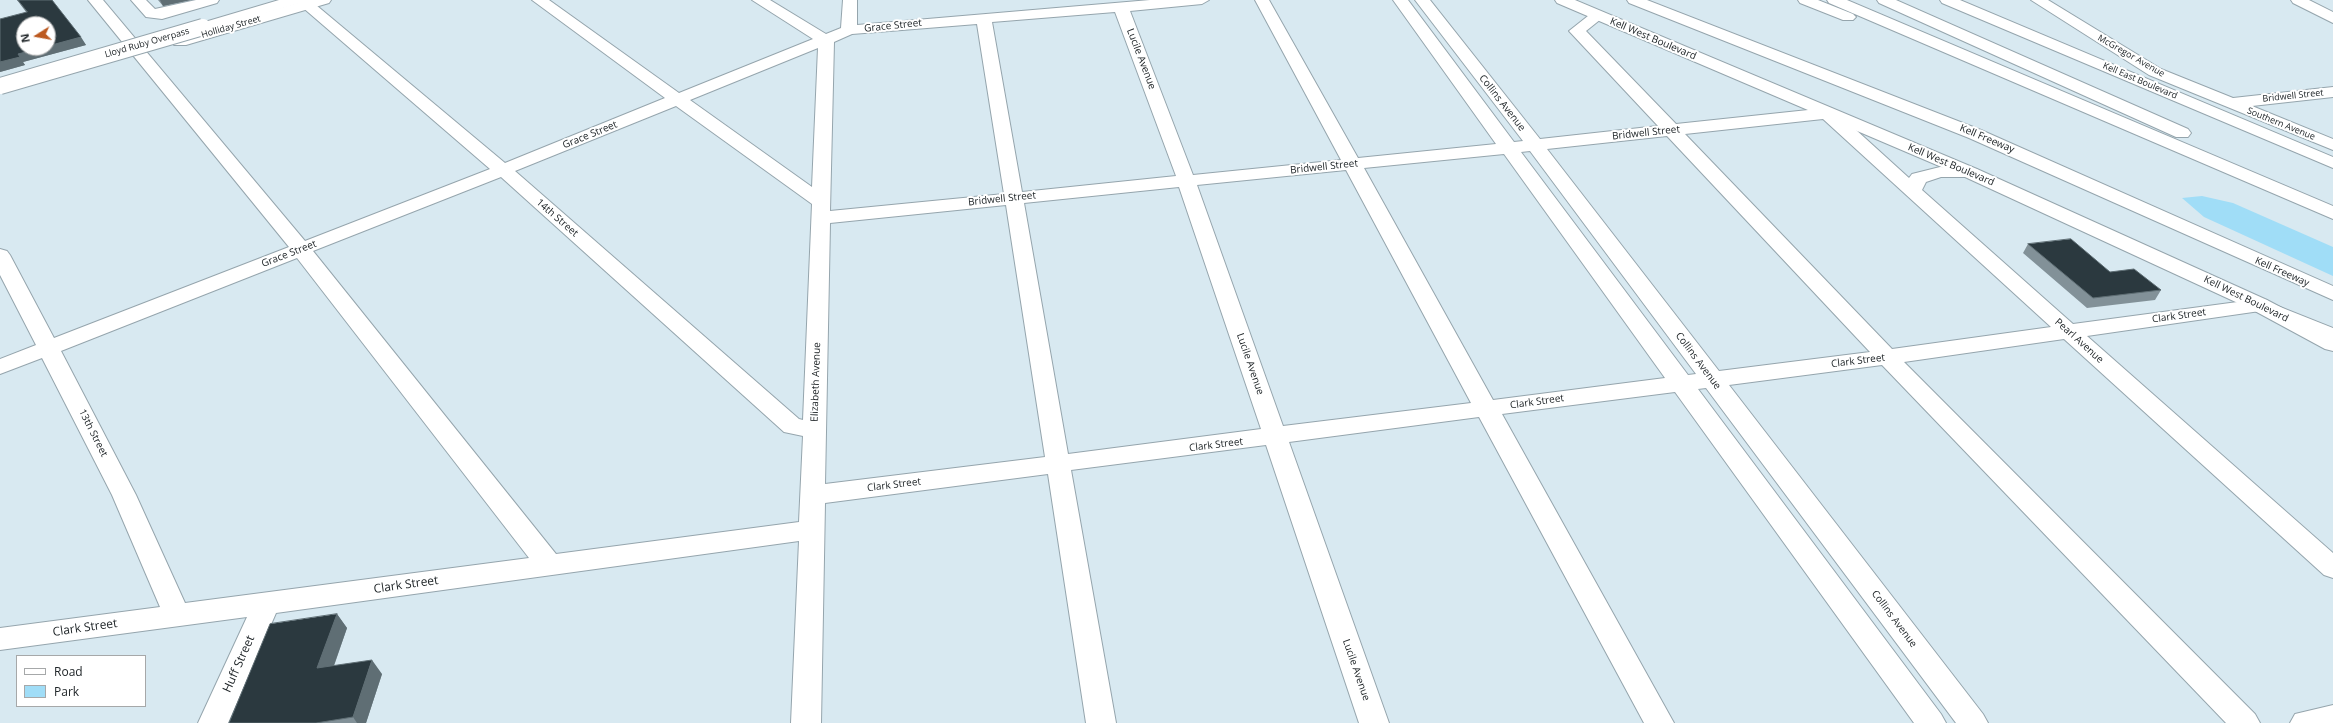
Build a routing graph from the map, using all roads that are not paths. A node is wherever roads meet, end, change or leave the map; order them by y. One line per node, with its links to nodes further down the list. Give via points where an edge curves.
1 (95, 0): 27 (main road)
2 (138, 0): 3 (main road, via 151,14 162,14)
3 (212, 0)
4 (539, 0): 31 (main road)
5 (759, 0): 26 (main road)
6 (850, 0): 25 (main road)
7 (1192, 0): 20 (main road, Grace Street)
8 (1262, 0): 40 (main road)
9 (1400, 0): 38 (main road, Collins Avenue)
10 (1422, 0): 36 (main road, Collins Avenue)
11 (1562, 0): 22 (main road, Kell West Boulevard)
12 (1634, 0): 51 (main road, Kell Freeway, via 1975,134)
13 (1804, 0): 34 (main road)
14 (1834, 0): 34 (main road)
15 (1884, 0): 46 (main road)
16 (1947, 0): 39 (main road, Kell East Boulevard)
17 (2038, 0): 32 (main road, McGregor Avenue, via 2155,72)
18 (2298, 0): 24 (main road)
19 (306, 1): 27 (main road, Holliday Street); 28 (main road, Lloyd Ruby Overpass, bridge); 41 (main road, 14th Street)
20 (1121, 6): 21 (main road, Grace Street); 43 (main road, Lucile Avenue)
21 (1013, 8): 23 (main road, Grace Street)
22 (1598, 15): 33 (main road, Kell West Boulevard); 35 (main road, via 1577,31)
23 (984, 17): 25 (main road, Grace Street); 45 (main road)
24 (2333, 18)
25 (849, 30): 26 (main road, Grace Street)
26 (826, 40): 31 (main road, Grace Street); 47 (main road, Elizabeth Avenue)
27 (138, 54): 30 (main road, Holliday Street); 49 (main road)
28 (0, 86)
29 (2333, 92): 32 (main road, Bridwell Street)
30 (0, 94)
31 (679, 99): 41 (main road, Grace Street); 47 (main road)
32 (2228, 103): 37 (main road, Southern Avenue)
33 (1827, 113): 35 (main road, Bridwell Street); 42 (main road, Kell West Boulevard); 44 (main road, Pearl Avenue)
34 (2124, 124): 48 (main road)
35 (1672, 130): 36 (main road, Bridwell Street); 57 (main road)
36 (1535, 145): 38 (main road, Bridwell Street); 59 (main road, Collins Avenue)
37 (2333, 146)
38 (1509, 148): 40 (main road, Bridwell Street); 60 (main road, Collins Avenue)
39 (2333, 163)
40 (1352, 164): 43 (main road, Bridwell Street); 61 (main road)
41 (502, 170): 49 (main road, Grace Street); 62 (main road, 14th Street, via 792,426)
42 (1971, 173): 44 (main road, via 1940,172 1918,178); 52 (main road, Kell West Boulevard)
43 (1186, 180): 45 (main road, Bridwell Street); 63 (main road, Lucile Avenue)
44 (1912, 191): 53 (main road, Pearl Avenue)
45 (1014, 198): 47 (main road, Bridwell Street); 64 (main road)
46 (2333, 201)
47 (821, 210): 62 (main road, Elizabeth Avenue)
48 (2333, 213)
49 (301, 249): 56 (main road, Grace Street); 67 (main road)
50 (0, 255): 56 (main road, 13th Street)
51 (2333, 294)
52 (2260, 305): 53 (main road, Clark Street); 54 (main road); 55 (main road, Kell West Boulevard)
53 (2067, 331): 57 (main road, Clark Street); 68 (main road, Pearl Avenue)
54 (2333, 336)
55 (2333, 344)
56 (50, 348): 58 (main road, Grace Street); 70 (main road, 13th Street, via 124,495)
57 (1887, 358): 59 (main road, Clark Street); 80 (main road)
58 (0, 367)
59 (1711, 379): 60 (main road, Clark Street); 79 (main road, Collins Avenue)
60 (1681, 383): 61 (main road, Clark Street); 78 (main road, Collins Avenue)
61 (1486, 409): 63 (main road, Clark Street); 77 (main road)
62 (815, 430): 65 (main road, Elizabeth Avenue)
63 (1276, 437): 64 (main road, Clark Street); 76 (main road, Lucile Avenue)
64 (1058, 465): 65 (main road, Clark Street); 75 (main road)
65 (813, 496): 66 (main road, Elizabeth Avenue)
66 (812, 530): 67 (main road, Clark Street); 74 (main road, Elizabeth Avenue)
67 (550, 566): 69 (main road, Clark Street)
68 (2333, 568)
69 (266, 604): 70 (main road, Clark Street); 73 (main road, Huff Street)
70 (177, 614): 71 (main road, Clark Street)
71 (0, 639)
72 (2333, 718): 81 (main road)
73 (213, 723)
74 (806, 723)
75 (1101, 723)
76 (1374, 723)
77 (1659, 723)
78 (1931, 723)
79 (1973, 723)
80 (2245, 723)
81 (2305, 723)

